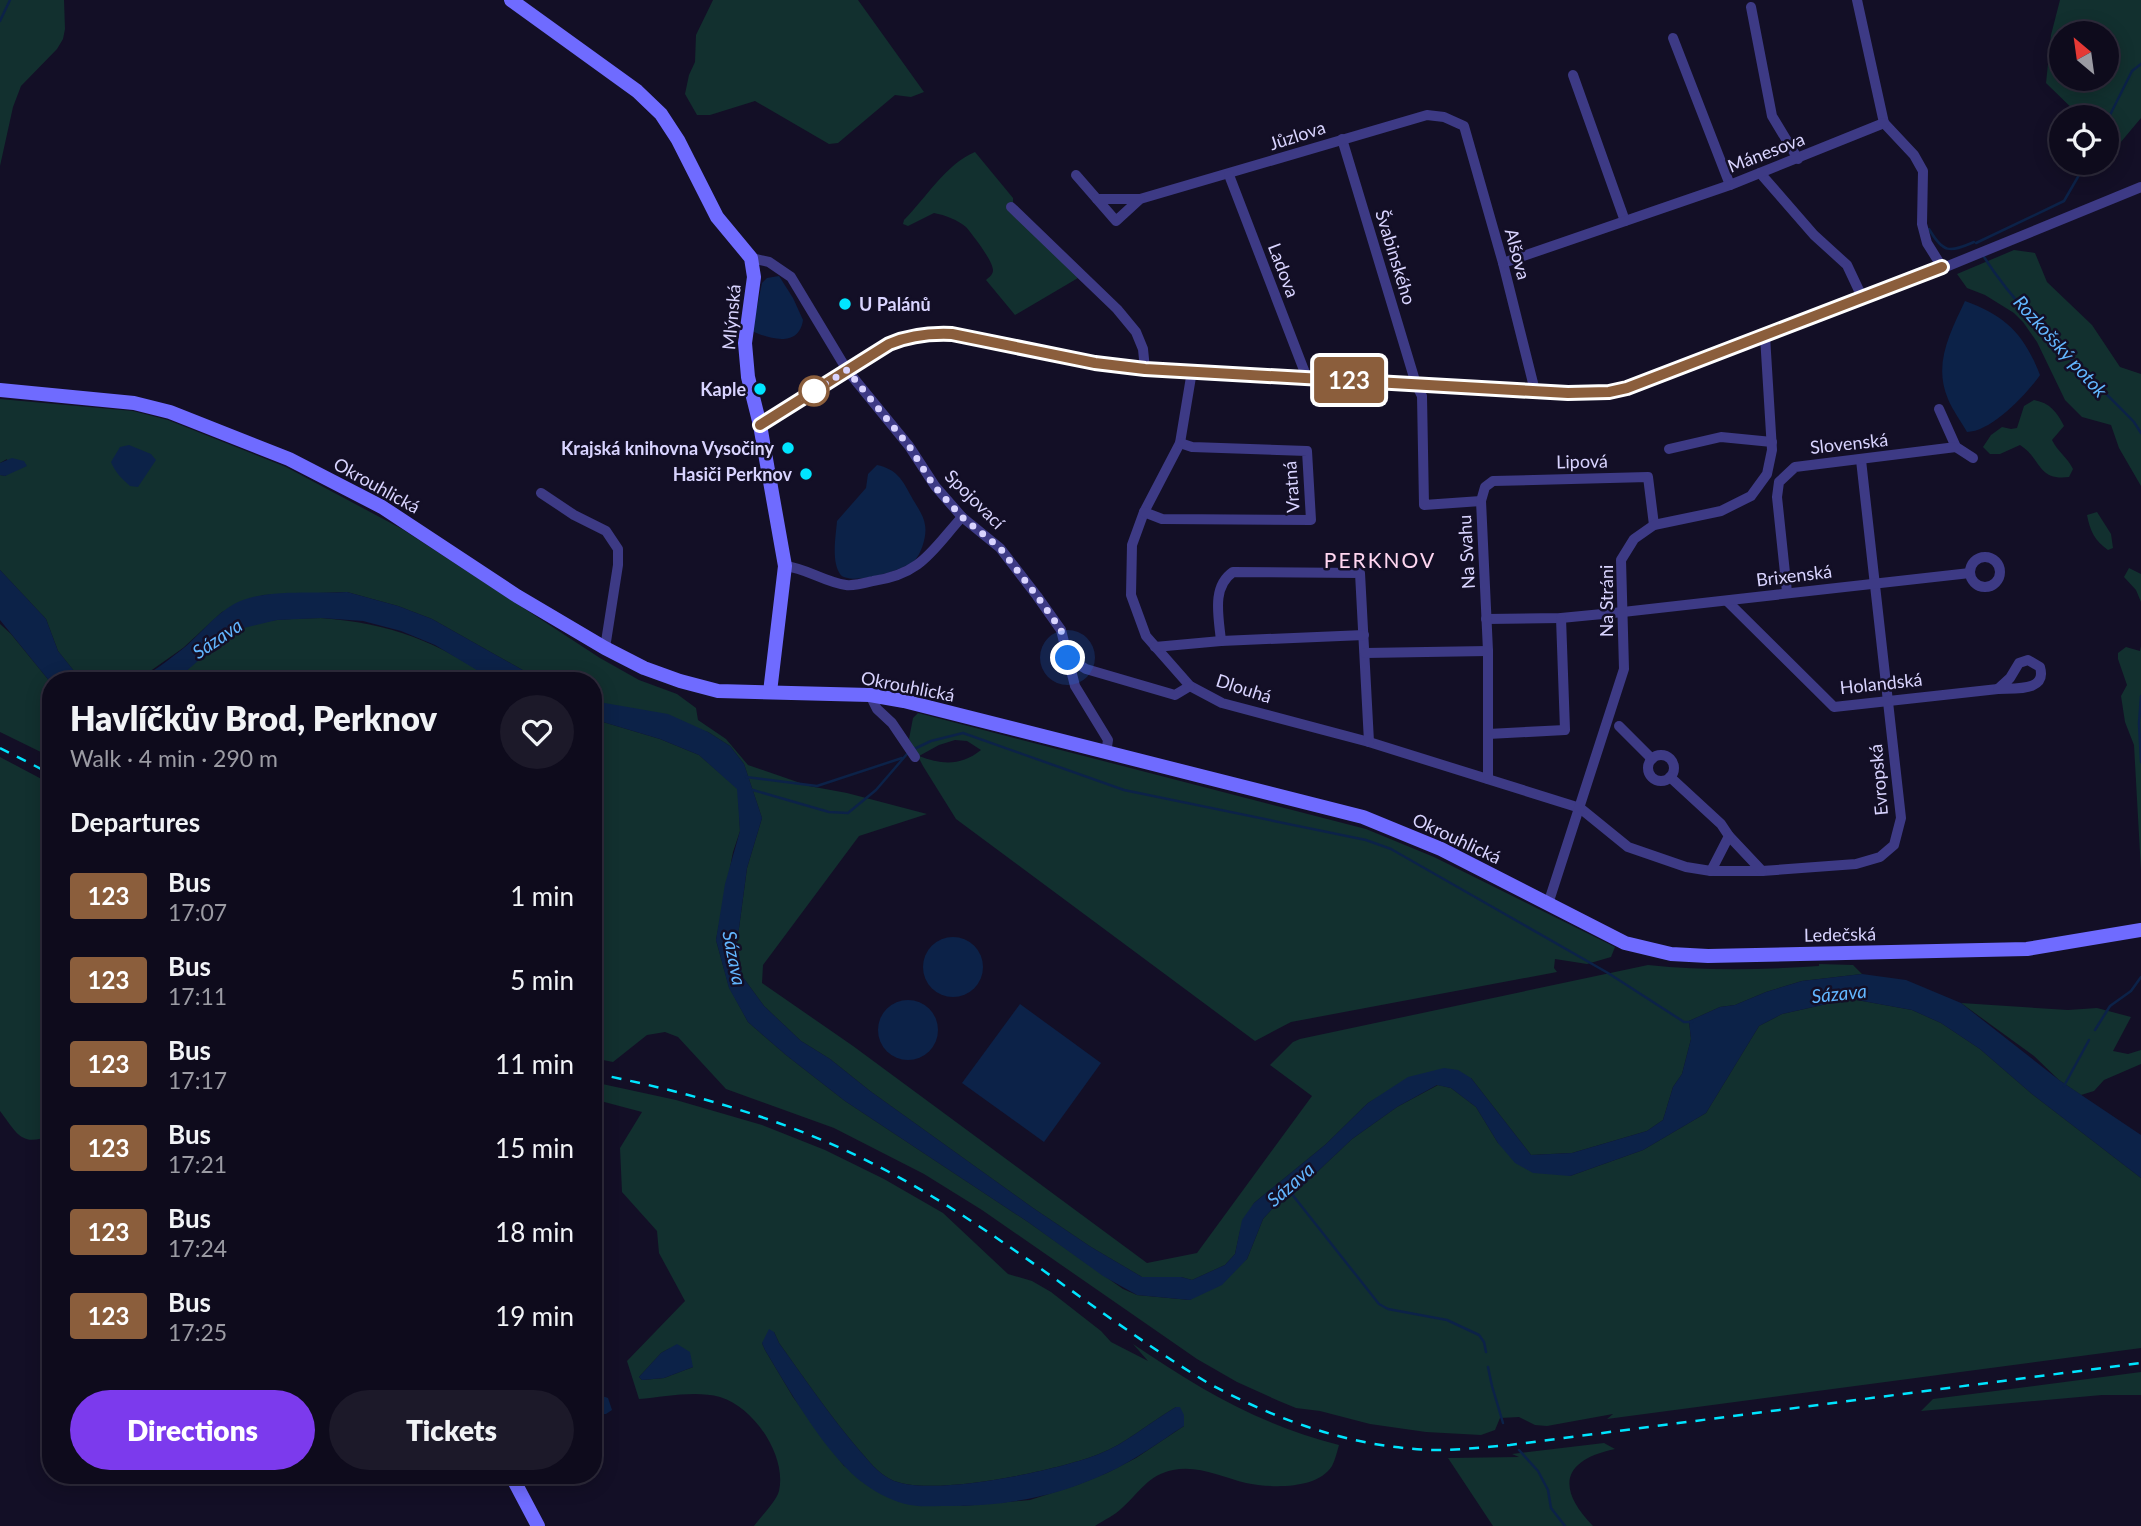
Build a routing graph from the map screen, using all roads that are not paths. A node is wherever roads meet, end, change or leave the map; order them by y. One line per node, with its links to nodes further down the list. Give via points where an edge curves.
1 (511, 0): 19 (main road, via 662,114 717,217)
2 (1857, 0): 6 (street)
3 (1751, 7): 9 (street, via 1772,116)
4 (1673, 38): 13 (street)
5 (1573, 75): 18 (street)
6 (1884, 123): 9 (street, Mánesova); 21 (street, via 1923,171 1922,224)
7 (1464, 126): 8 (street, Jůzlova, via 1427,115); 20 (street, Alšova)
8 (1342, 139): 12 (street, Jůzlova); 28 (street, Švabinského)
9 (1798, 159): 10 (street, Mánesova)
10 (1760, 173): 13 (street, Mánesova); 22 (street, via 1847,265)
11 (1076, 175): 15 (street, Jůzlova)
12 (1229, 175): 16 (street, Jůzlova); 27 (street, Ladova)
13 (1730, 185): 18 (street, Mánesova)
14 (2141, 187): 21 (street)
15 (1097, 199): 16 (street, Jůzlova); 16 (street, Jůzlova, via 1116,220)
16 (1140, 199)
17 (1011, 207): 24 (street, via 1117,309 1136,332)
18 (1625, 221): 20 (street, Mánesova)
19 (751, 258): 25 (street, Spojovací, via 769,262 791,277); 32 (main road, Mlýnská, via 754,277 745,343)
20 (1503, 263): 30 (street, Alšova)
21 (1942, 267): 22 (street)
22 (1863, 299): 23 (street)
23 (1765, 336): 30 (street, via 1618,390); 34 (street)
24 (1145, 369): 25 (street, via 934,333 899,340); 26 (street)
25 (847, 370): 32 (street); 42 (street, Spojovací)
26 (1192, 371): 27 (street); 33 (street, Dlouhá)
27 (1307, 378): 28 (street)
28 (1416, 384): 30 (street); 40 (street, Na Svahu, via 1422,396 1424,505)
29 (0, 390): 55 (main road, Okrouhlická, via 134,403 170,412 289,459 383,507)
30 (1535, 391)
31 (1938, 409): 35 (street)
32 (760, 425): 44 (main road, Mlýnská)
33 (1180, 443): 41 (street, Dlouhá); 41 (street, Vratná, via 1307,451 1311,520 1162,519)
34 (1772, 443): 36 (street, via 1721,437); 43 (street, via 1767,474 1751,496 1721,512)
35 (1956, 447): 37 (street); 38 (street, Slovenská)
36 (1669, 449)
37 (1973, 458)
38 (1861, 460): 46 (street, Evropská); 47 (street, Slovenská, via 1795,467 1779,482)
39 (541, 493): 55 (street, via 606,531 618,549)
40 (1481, 501): 43 (street, Lipová, via 1485,486 1493,481 1648,477); 51 (street, Na Svahu)
41 (1144, 512): 54 (street, Dlouhá, via 1132,545 1131,594 1140,623)
42 (962, 517): 44 (street, via 927,559 886,579 848,585); 58 (street, Spojovací, via 1000,548 1037,596 1061,630)
43 (1654, 525): 49 (street, Na Stráni, via 1634,539 1621,560)
44 (785, 566): 61 (main road, Mlýnská)
45 (1970, 573): 46 (street, Brixenská)
46 (1875, 583): 47 (street, Brixenská); 63 (street, Evropská)
47 (1787, 592): 48 (street, Brixenská)
48 (1727, 601): 49 (street, Brixenská); 63 (street, Holandská, via 1834,707)
49 (1623, 612): 50 (street, Brixenská); 72 (street, Na Stráni, via 1624,669)
50 (1561, 618): 51 (street, Brixenská); 65 (street, via 1565,730)
51 (1486, 619): 56 (street, Na Svahu)
52 (1364, 635): 53 (street); 53 (street, via 1360,573 1239,571 1224,578 1219,592); 57 (street)
53 (1221, 641): 54 (street)
54 (1155, 647): 59 (street, Dlouhá)
55 (605, 648): 61 (main road, Okrouhlická, via 693,685 718,691)
56 (1488, 651): 57 (street); 65 (street, Na Svahu)
57 (1365, 653): 66 (street)
58 (1068, 658): 59 (street, via 1086,669 1175,695); 67 (street, Spojovací, via 1075,686 1108,740)
59 (1189, 686): 66 (street, Dlouhá, via 1222,703)
60 (1998, 689): 63 (street, Holandská)
61 (770, 692): 62 (main road, Okrouhlická)
62 (870, 695): 67 (main road, Okrouhlická); 68 (street)
63 (1888, 700): 75 (street, Evropská, via 1901,818 1894,845 1880,857 1856,863)
64 (1619, 726): 69 (street)
65 (1488, 734): 71 (street, Na Svahu)
66 (1369, 742): 71 (street, Dlouhá)
67 (1106, 753): 76 (main road, Okrouhlická, via 1363,817 1441,849)
68 (915, 757)
69 (1652, 759): 70 (street, via 1649,770 1653,778 1662,781); 70 (street, via 1659,755 1669,758 1674,767)
70 (1670, 777): 73 (street)
71 (1488, 779): 72 (street, Dlouhá)
72 (1580, 808): 74 (street, Evropská, via 1628,847); 76 (street, Na Stráni)
73 (1729, 836): 74 (street); 75 (street)
74 (1711, 871): 75 (street, Evropská)
75 (1762, 871)
76 (1548, 904): 77 (main road, Ledečská, via 1625,943 1671,954 1708,956 2027,949)
77 (2141, 930)
78 (516, 1484): 79 (main road)
79 (538, 1526)

